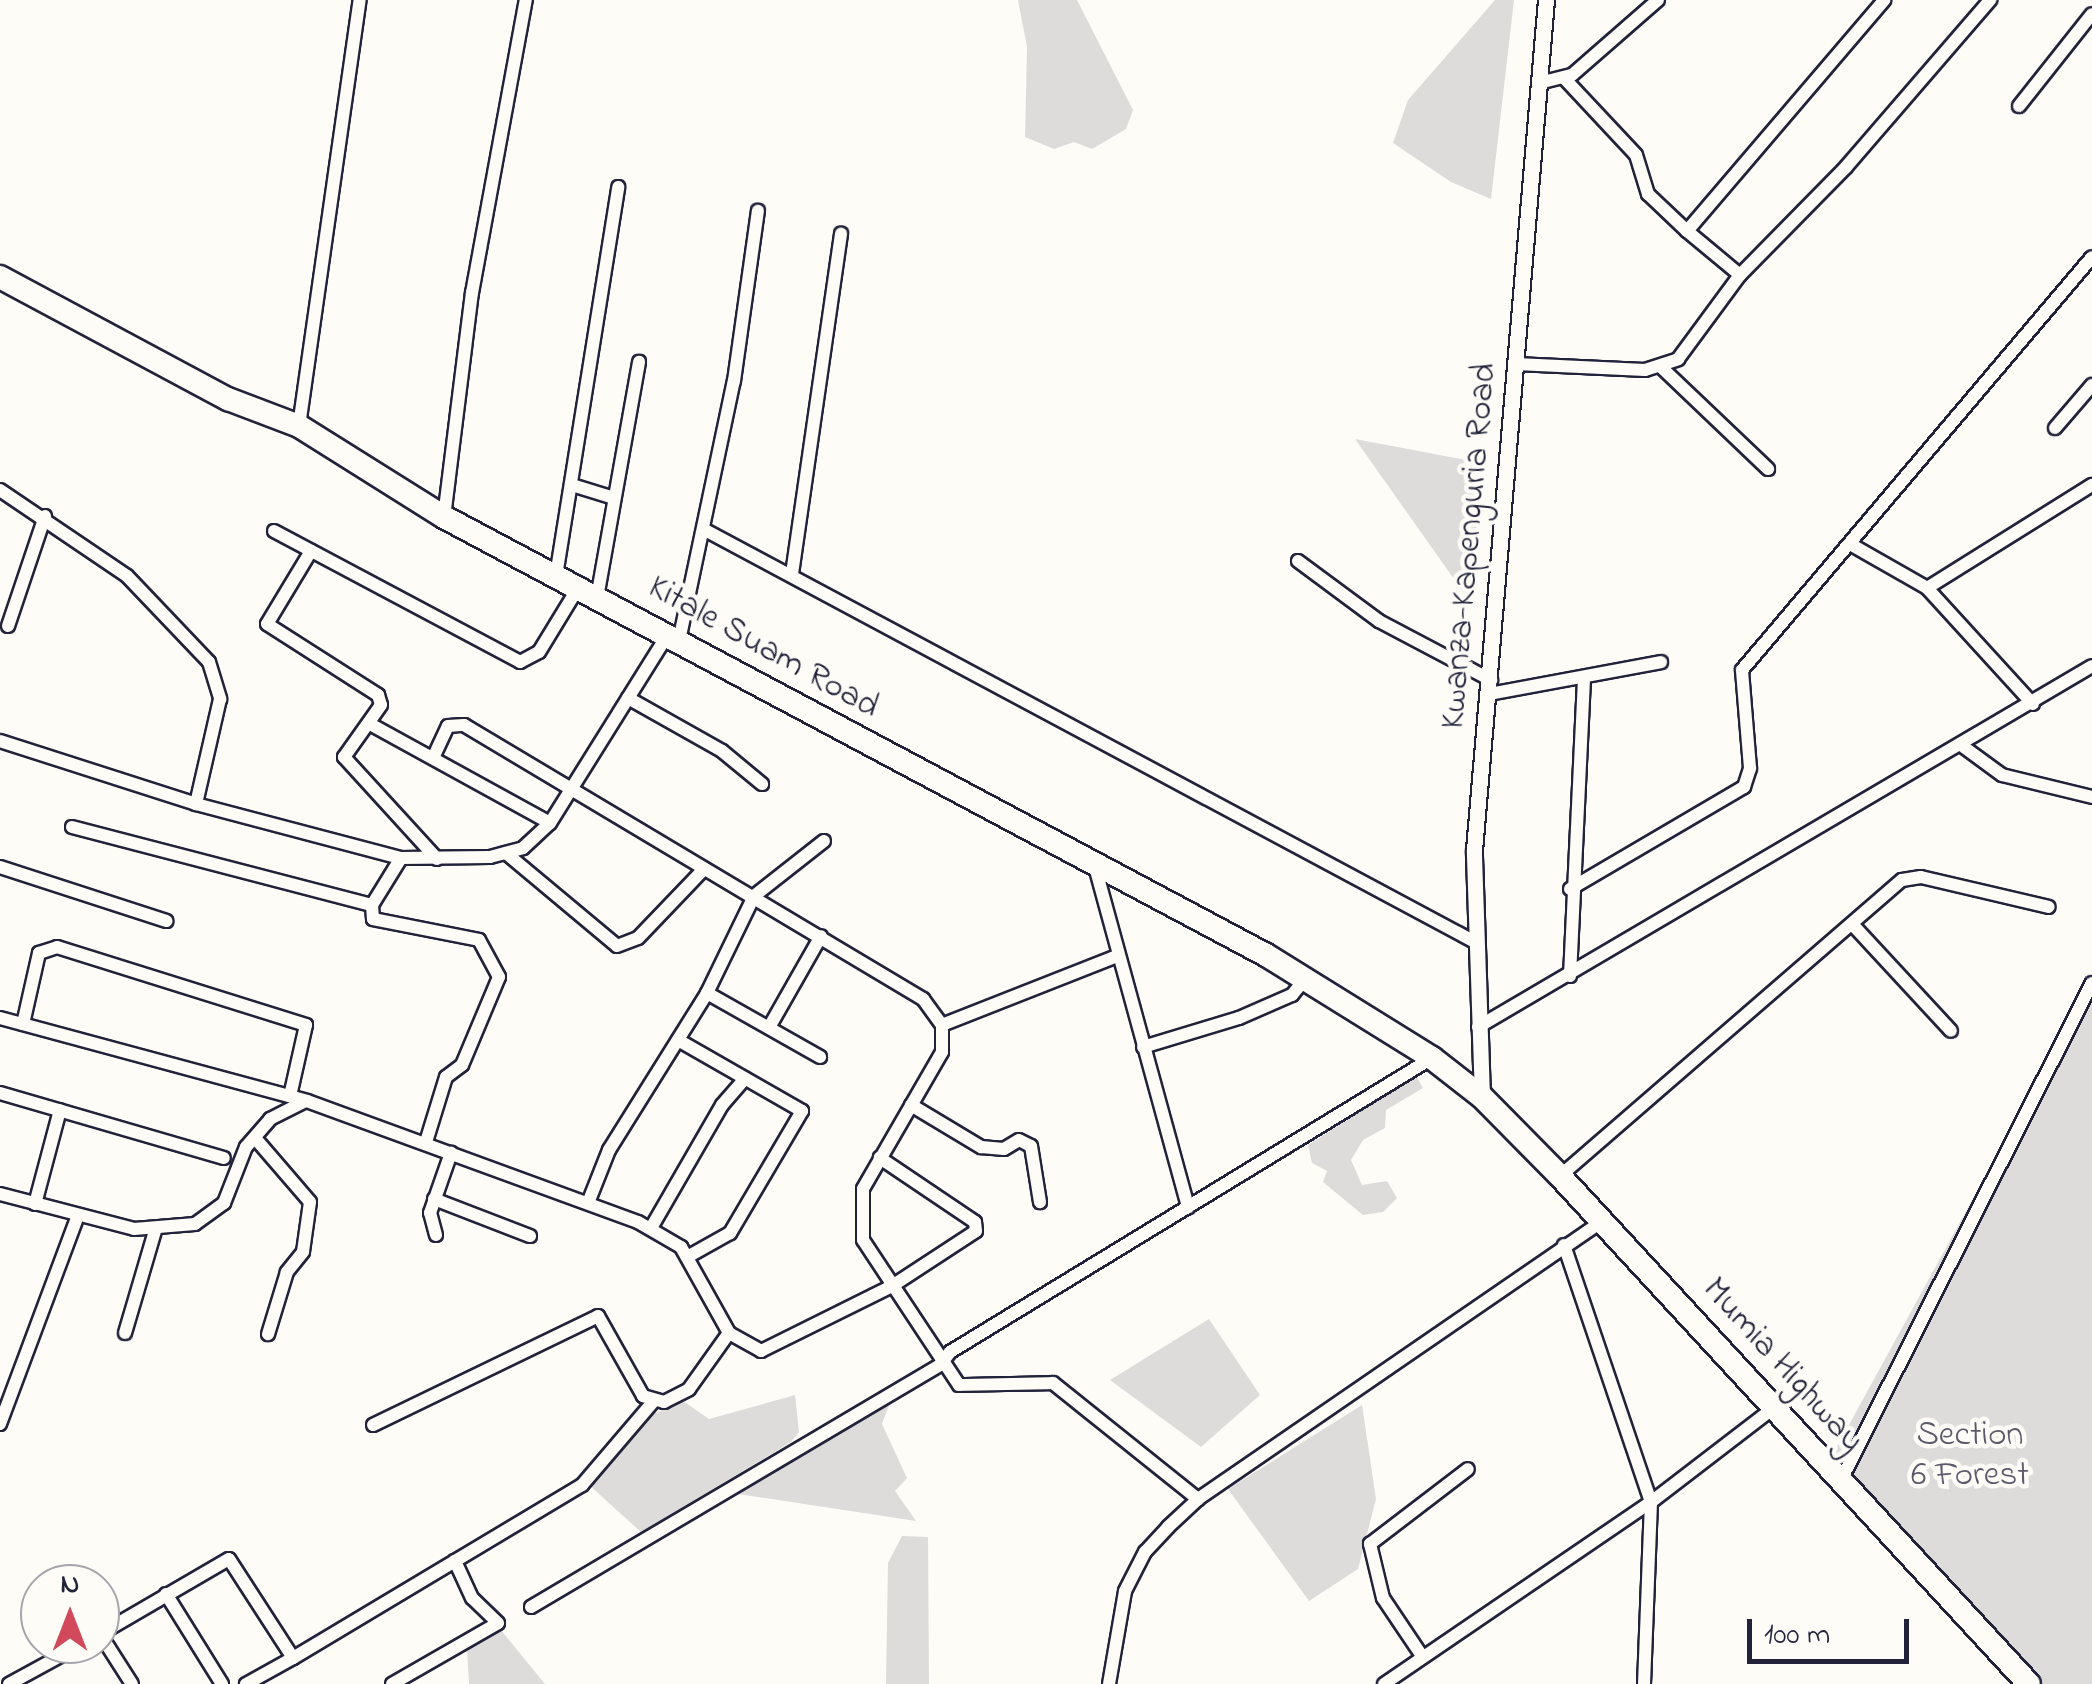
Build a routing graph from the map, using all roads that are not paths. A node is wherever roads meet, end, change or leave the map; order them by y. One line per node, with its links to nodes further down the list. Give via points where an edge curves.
1 (360, 0): 22 (street)
2 (526, 0): 30 (street, via 472,292)
3 (1546, 0): 9 (street, Kwanza-Kapenguria Road)
4 (1658, 0): 8 (street)
5 (1884, 0): 13 (street)
6 (1990, 0): 16 (street, via 1846,167)
7 (2092, 14): 10 (street)
8 (1564, 78): 9 (street); 13 (street, via 1636,155 1648,194)
9 (1539, 83): 19 (street, Kwanza-Kapenguria Road)
10 (2020, 106)
11 (618, 187): 25 (street)
12 (758, 210): 31 (street)
13 (1687, 231): 16 (street)
14 (841, 234): 36 (street)
15 (2092, 257): 33 (street)
16 (1740, 275): 20 (street, via 1678,359)
17 (0, 278): 22 (highway, Kitale Suam Road, via 228,399)
18 (638, 362): 28 (street)
19 (1516, 364): 20 (street); 45 (street, Kwanza-Kapenguria Road)
20 (1661, 367): 24 (street)
21 (2092, 386): 23 (street)
22 (299, 426): 30 (highway, Kitale Suam Road)
23 (2055, 428)
24 (1768, 469)
25 (572, 485): 28 (street); 37 (street)
26 (0, 490): 29 (street)
27 (2089, 493): 38 (street)
28 (614, 498): 39 (street)
29 (45, 516): 40 (street); 55 (street, via 152,598 218,678 216,725)
30 (444, 517): 37 (highway, Kitale Suam Road)
31 (705, 530): 36 (street); 41 (street)
32 (274, 531): 34 (street)
33 (1850, 544): 38 (street); 65 (street, via 1742,670 1750,768 1744,788)
34 (311, 551): 39 (street, via 520,662 540,652); 48 (street, via 266,624 372,690 381,704)
35 (1298, 561): 45 (street, via 1379,621)
36 (792, 574): 72 (street)
37 (556, 576): 39 (highway, Kitale Suam Road)
38 (1927, 588): 47 (street)
39 (588, 593): 41 (highway, Kitale Suam Road)
40 (8, 626)
41 (673, 639): 46 (street); 62 (highway, Kitale Suam Road)
42 (1662, 662): 44 (street)
43 (2092, 666): 47 (street)
44 (1584, 678): 45 (street); 65 (street)
45 (1490, 687): 72 (street, Kwanza-Kapenguria Road)
46 (628, 698): 52 (street, via 731,757); 53 (street)
47 (2033, 704): 50 (street)
48 (370, 724): 51 (street); 61 (street, via 344,757)
49 (0, 741): 55 (street)
50 (1961, 745): 54 (street, via 2014,780); 74 (street)
51 (433, 758): 53 (street, via 448,726 464,725); 56 (street)
52 (762, 784)
53 (569, 793): 56 (street); 64 (street)
54 (2092, 797)
55 (196, 804): 60 (street)
56 (550, 822): 59 (street)
57 (72, 827): 67 (street)
58 (824, 841): 66 (street)
59 (508, 854): 61 (street); 64 (street, via 617,946 638,938)
60 (401, 858): 61 (street); 67 (street)
61 (437, 858)
62 (1094, 863): 73 (street); 75 (highway, Kitale Suam Road)
63 (0, 867): 69 (street)
64 (704, 869): 66 (street)
65 (1570, 889): 74 (street)
66 (754, 896): 71 (street); 77 (street)
67 (372, 906): 96 (street, via 373,919 382,923 479,940 499,977 462,1065 446,1077)
68 (2049, 907): 70 (street, via 1910,876)
69 (166, 921)
70 (1853, 925): 83 (street); 100 (street)
71 (821, 936): 80 (street); 81 (street, via 916,992)
72 (1473, 941): 82 (street, Kwanza-Kapenguria Road)
73 (1117, 956): 81 (street); 85 (street)
74 (1570, 976): 82 (street)
75 (1306, 978): 85 (street, via 1292,995 1239,1018); 87 (highway, Kitale Suam Road)
76 (2092, 983): 125 (street)
77 (707, 993): 80 (street); 84 (street)
78 (0, 1018): 79 (street)
79 (23, 1024): 90 (street); 90 (street, via 41,950 57,947 306,1025)
80 (771, 1024): 86 (street)
81 (942, 1025): 93 (street, via 942,1052)
82 (1478, 1027): 91 (street, Kwanza-Kapenguria Road)
83 (1950, 1031)
84 (678, 1040): 88 (street); 104 (street, via 609,1150)
85 (1143, 1047): 106 (street)
86 (820, 1057)
87 (1432, 1058): 91 (highway, Kitale Suam Road); 106 (street)
88 (745, 1079): 109 (street, via 722,1104); 114 (street, via 802,1111 800,1118 730,1233)
89 (0, 1093): 94 (street)
90 (290, 1096): 92 (street)
91 (1482, 1097): 100 (highway, Mumia Highway)
92 (307, 1100): 95 (street, via 270,1118); 96 (street)
93 (911, 1105): 99 (street); 103 (street, via 981,1147 1004,1149 1019,1140 1031,1146)
94 (60, 1110): 98 (street); 105 (street)
95 (255, 1138): 110 (street, via 224,1203 194,1224); 118 (street, via 310,1202 303,1252 287,1272)
96 (426, 1142): 97 (street)
97 (451, 1153): 102 (street); 104 (street)
98 (224, 1158)
99 (880, 1158): 115 (street, via 862,1189 860,1225); 115 (street, via 977,1226)
100 (1560, 1176): 108 (highway, Mumia Highway)
101 (0, 1194): 105 (street)
102 (434, 1199): 111 (street, via 429,1222); 112 (street)
103 (1040, 1202)
104 (588, 1203): 109 (street)
105 (35, 1204): 107 (street)
106 (1188, 1206): 119 (street, via 950,1352)
107 (78, 1215): 110 (street); 122 (street)
108 (1601, 1222): 113 (street); 121 (highway, Mumia Highway)
109 (650, 1228): 114 (street)
110 (155, 1231): 116 (street)
111 (436, 1235)
112 (530, 1236)
113 (1564, 1245): 126 (street); 127 (street)
114 (686, 1257): 117 (street)
115 (892, 1286): 117 (street, via 770,1350 752,1350); 119 (street)
116 (125, 1333)
117 (729, 1333): 120 (street, via 689,1389)
118 (268, 1334)
119 (940, 1365): 126 (street, via 958,1386 974,1389 1053,1382); 130 (street)
120 (653, 1402): 123 (street, via 643,1396 598,1316); 128 (street, via 582,1486)
121 (1772, 1409): 125 (highway, Mumia Highway); 127 (street)
122 (0, 1424)
123 (374, 1425)
124 (1468, 1469): 132 (street, via 1370,1544 1383,1598)
125 (1840, 1482): 142 (highway, Mumia Highway)
126 (1198, 1498): 139 (street, via 1137,1564 1125,1591)
127 (1651, 1502): 132 (street); 141 (street)
128 (455, 1561): 133 (street); 138 (street, via 472,1598 498,1623)
129 (166, 1594): 131 (street); 133 (street, via 229,1559); 136 (street)
130 (531, 1606)
131 (120, 1622)
132 (1422, 1656): 140 (street)
133 (292, 1658): 137 (street)
134 (46, 1664): 135 (street)
135 (9, 1684)
136 (222, 1684)
137 (246, 1684)
138 (392, 1684)
139 (1109, 1684)
140 (1384, 1684)
141 (1644, 1684)
142 (2028, 1684)

